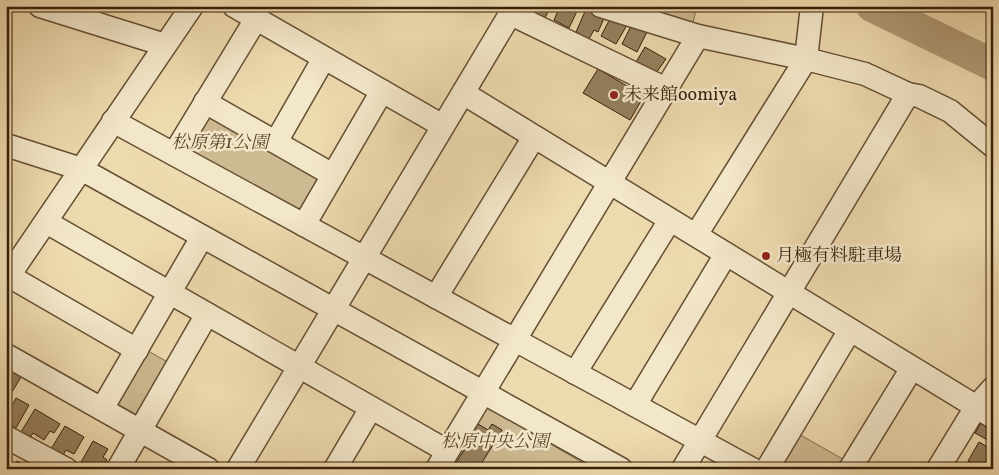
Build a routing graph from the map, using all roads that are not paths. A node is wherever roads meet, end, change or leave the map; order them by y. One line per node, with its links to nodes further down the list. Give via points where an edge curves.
1 (192, 6): 9 (street)
2 (234, 6): 7 (street)
3 (601, 6): 8 (street)
4 (812, 6): 11 (street)
5 (51, 8): 9 (street)
6 (513, 10): 12 (street); 14 (street)
7 (256, 19): 10 (street); 16 (street)
8 (698, 36): 11 (street); 12 (street)
9 (165, 45): 17 (street)
10 (324, 58): 13 (street); 20 (street)
11 (806, 59): 15 (street, via 865,74); 30 (street)
12 (666, 89): 26 (street)
13 (382, 91): 18 (street); 25 (street)
14 (463, 93): 18 (street); 19 (street)
15 (908, 94): 21 (street, via 950,111); 35 (street)
16 (205, 102): 20 (street); 23 (street)
17 (113, 121): 23 (street); 24 (street)
18 (443, 126): 33 (street)
19 (534, 136): 26 (street); 37 (street)
20 (276, 142): 25 (street)
21 (993, 146)
22 (9, 151): 24 (street)
23 (174, 154): 29 (street)
24 (81, 169): 28 (street); 31 (street)
25 (333, 175): 29 (street)
26 (610, 183): 27 (street); 41 (street)
27 (670, 220): 30 (street); 46 (street)
28 (46, 222): 34 (street); 36 (street)
29 (304, 225): 33 (street)
30 (696, 236): 32 (street)
31 (202, 237): 36 (street); 38 (street)
32 (726, 254): 35 (street); 49 (street)
33 (364, 258): 37 (street); 38 (street)
34 (8, 278): 42 (street)
35 (789, 292): 40 (street); 55 (street)
36 (170, 293): 39 (street); 42 (street)
37 (436, 297): 41 (street)
38 (334, 309): 44 (street); 48 (street)
39 (207, 314): 44 (street); 53 (street)
40 (850, 330): 45 (street); 65 (street)
41 (514, 340): 46 (street); 48 (street)
42 (137, 350): 51 (street)
43 (6, 355): 51 (street)
44 (299, 367): 50 (street); 60 (street)
45 (912, 368): 52 (street); 66 (street)
46 (575, 373): 49 (street)
47 (993, 388): 52 (street)
48 (483, 393): 56 (street); 62 (street)
49 (635, 405): 55 (street)
50 (371, 408): 56 (street); 61 (street)
51 (102, 409): 53 (street)
52 (985, 412): 67 (street)
53 (140, 430): 58 (street); 59 (street)
54 (6, 437): 57 (street)
55 (700, 441): 63 (street); 64 (street)
56 (442, 460)
57 (66, 469)
58 (118, 469)
59 (208, 469)
60 (238, 469)
61 (335, 469)
62 (621, 469)
63 (683, 469)
64 (752, 469)
65 (767, 469)
66 (850, 469)
67 (938, 469)

